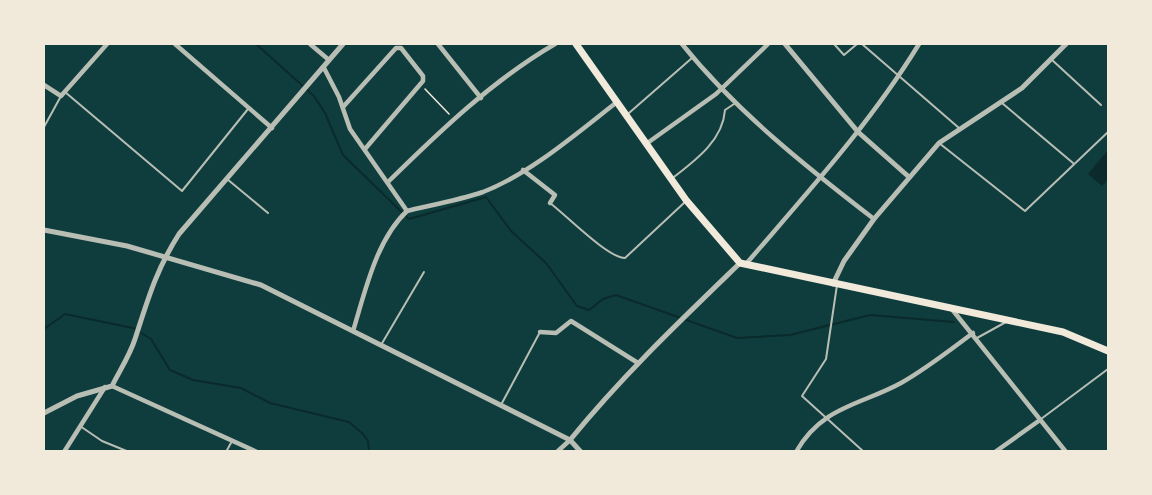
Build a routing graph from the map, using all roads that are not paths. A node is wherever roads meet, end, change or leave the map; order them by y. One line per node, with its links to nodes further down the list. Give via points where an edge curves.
1 (107, 44): 23 (street)
2 (175, 44): 30 (street)
3 (310, 44): 18 (street)
4 (343, 44): 18 (street)
5 (438, 44): 24 (street)
6 (555, 44): 24 (street, via 529,59)
7 (576, 44): 25 (main road)
8 (682, 44): 16 (street)
9 (768, 44): 22 (street)
10 (785, 44): 35 (street)
11 (834, 44): 12 (lane, via 844,55)
12 (857, 44)
13 (862, 44): 20 (lane)
14 (919, 44): 20 (street)
15 (1066, 44): 17 (street)
16 (693, 57): 22 (street); 31 (lane)
17 (1051, 59): 27 (street); 28 (lane)
18 (329, 60): 19 (street)
19 (324, 68): 29 (street); 33 (street)
20 (899, 76): 34 (lane); 35 (street)
21 (44, 85): 23 (street)
22 (721, 90): 26 (street); 38 (street)
23 (63, 94): 30 (lane, via 182,191); 32 (lane)
24 (481, 98): 46 (street)
25 (617, 102): 31 (main road); 41 (street)
26 (736, 103): 42 (street); 44 (lane, via 725,110 724,124 701,156)
27 (1002, 103): 34 (street); 40 (lane)
28 (1101, 105)
29 (343, 107): 39 (street, via 350,129); 39 (street, via 396,48 423,76)
30 (249, 108): 33 (street)
31 (626, 115): 38 (main road)
32 (44, 127)
33 (272, 128): 45 (street)
34 (959, 128): 37 (street)
35 (858, 132): 42 (street); 43 (street)
36 (1108, 132): 40 (lane)
37 (939, 143): 40 (lane, via 1025,211); 43 (street)
38 (646, 144): 44 (main road)
39 (365, 149): 46 (street)
40 (1074, 164)
41 (523, 170): 48 (street, via 555,195); 49 (street, via 483,192)
42 (820, 177): 51 (street); 54 (street)
43 (909, 177): 51 (street)
44 (671, 179): 47 (main road)
45 (227, 180): 50 (lane); 53 (street, via 179,234)
46 (389, 181): 49 (street)
47 (686, 200): 48 (lane, via 625,258 606,252); 54 (main road)
48 (550, 203)
49 (407, 211): 59 (street, via 384,244)
50 (268, 213)
51 (874, 219): 56 (street, via 844,261)
52 (44, 230): 53 (street)
53 (166, 256): 59 (street, via 270,289); 66 (street, via 147,296 134,341)
54 (743, 264): 56 (main road); 64 (street)
55 (424, 272): 62 (lane)
56 (835, 284): 57 (main road); 70 (lane, via 826,359 802,396)
57 (950, 307): 58 (main road); 61 (street)
58 (1010, 320): 61 (lane); 63 (main road, via 1063,332)
59 (353, 330): 62 (street)
60 (540, 332): 64 (street, via 556,333 572,321); 68 (lane)
61 (975, 336): 70 (street, via 899,384); 71 (street)
62 (381, 345): 68 (street)
63 (1108, 351)
64 (638, 363): 73 (street)
65 (1108, 369): 71 (lane)
66 (112, 386): 67 (street); 74 (street)
67 (105, 387): 69 (street); 72 (street)
68 (500, 406): 73 (street)
69 (44, 413)
70 (826, 418): 81 (street, via 802,440); 82 (lane)
71 (1040, 420): 83 (street); 84 (street)
72 (80, 426): 75 (street); 76 (lane)
73 (570, 440): 79 (street); 80 (street)
74 (232, 441): 77 (lane); 78 (street)
75 (64, 452)
76 (129, 452)
77 (226, 452)
78 (256, 452)
79 (557, 452)
80 (581, 452)
81 (796, 452)
82 (864, 452)
83 (995, 452)
84 (1066, 452)

